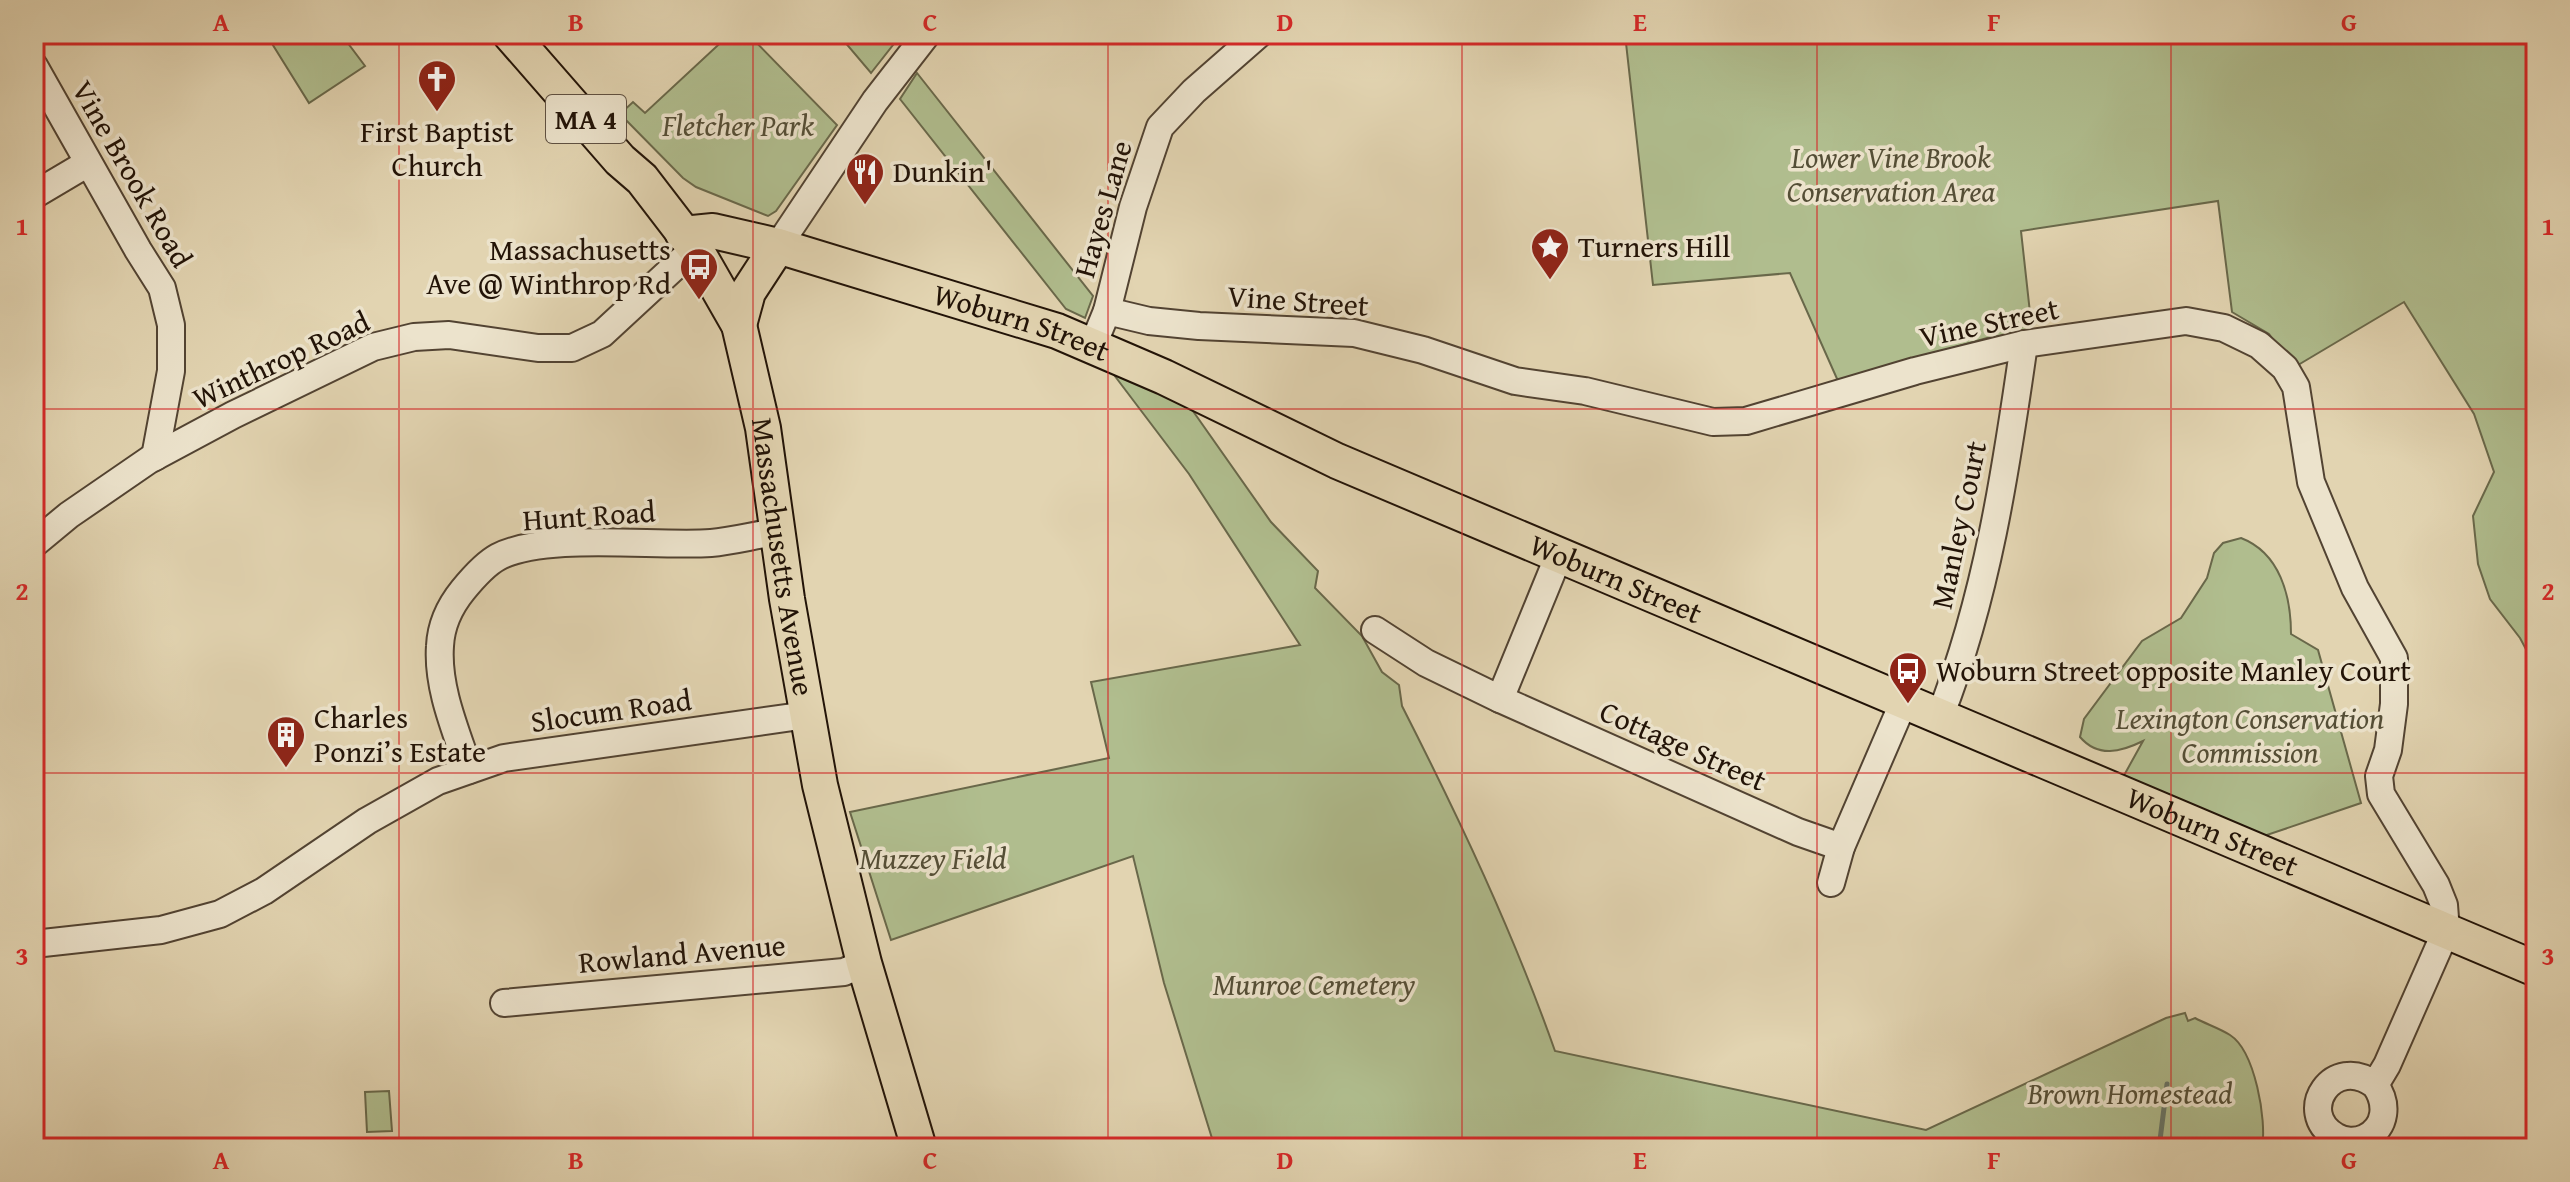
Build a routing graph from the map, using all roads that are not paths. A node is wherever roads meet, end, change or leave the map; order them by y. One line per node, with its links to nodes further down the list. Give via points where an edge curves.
1 (510, 34): 7 (main road, Massachusetts Avenue / MA 4, via 642,179)
2 (927, 34): 8 (street, via 875,101)
3 (1259, 34): 9 (street, Hayes Lane, via 1160,127)
4 (34, 66): 5 (street, Vine Brook Road)
5 (88, 163): 6 (street); 13 (street, Vine Brook Road, via 162,288 171,325 171,371)
6 (34, 195)
7 (689, 241): 8 (main road, Woburn Street, via 713,231); 10 (main road, Massachusetts Avenue / MA 4); 13 (street, Winthrop Road, via 602,334 572,348 460,336 373,347)
8 (778, 246): 10 (main road, via 748,292); 12 (main road, Woburn Street)
9 (1107, 311): 11 (street, Vine Street, via 1199,326 1354,333 1515,381 1585,391 1713,422 1746,421); 12 (street, Hayes Lane)
10 (739, 325): 14 (main road, Massachusetts Avenue / MA 4, via 759,404)
11 (2024, 344): 21 (street, Manley Court, via 2005,481 1963,648); 25 (street, Vine Street, via 2186,321 2224,328 2259,345 2285,368 2296,387 2311,482 2355,588 2394,658 2394,704 2379,776 2381,794 2436,885)
12 (1093, 345): 16 (main road, Woburn Street, via 1334,460)
13 (155, 457): 15 (street, Winthrop Road)
14 (777, 532): 20 (main road, Massachusetts Avenue / MA 4); 22 (street, Hunt Road, via 712,543 561,544 497,557 455,600 440,646 443,683)
15 (34, 544)
16 (1559, 555): 18 (street); 19 (main road, Woburn Street)
17 (1375, 630): 18 (street, Cottage Street, via 1426,663)
18 (1500, 699): 23 (street, Cottage Street)
19 (1904, 701): 21 (main road, Woburn Street); 23 (street)
20 (807, 715): 22 (street, Slocum Road, via 504,758); 27 (main road, Massachusetts Avenue / MA 4)
21 (1940, 716): 25 (main road, Woburn Street)
22 (469, 770): 26 (street, Slocum Road, via 438,781 367,821 264,891 220,914 161,930)
23 (1841, 847): 24 (street)
24 (1831, 883)
25 (2446, 931): 28 (main road, Woburn Street); 30 (street)
26 (34, 944)
27 (864, 963): 29 (street, Rowland Avenue, via 844,972); 31 (main road, Massachusetts Avenue / MA 4)
28 (2536, 969)
29 (504, 1003)
30 (2375, 1085)
31 (919, 1148)

